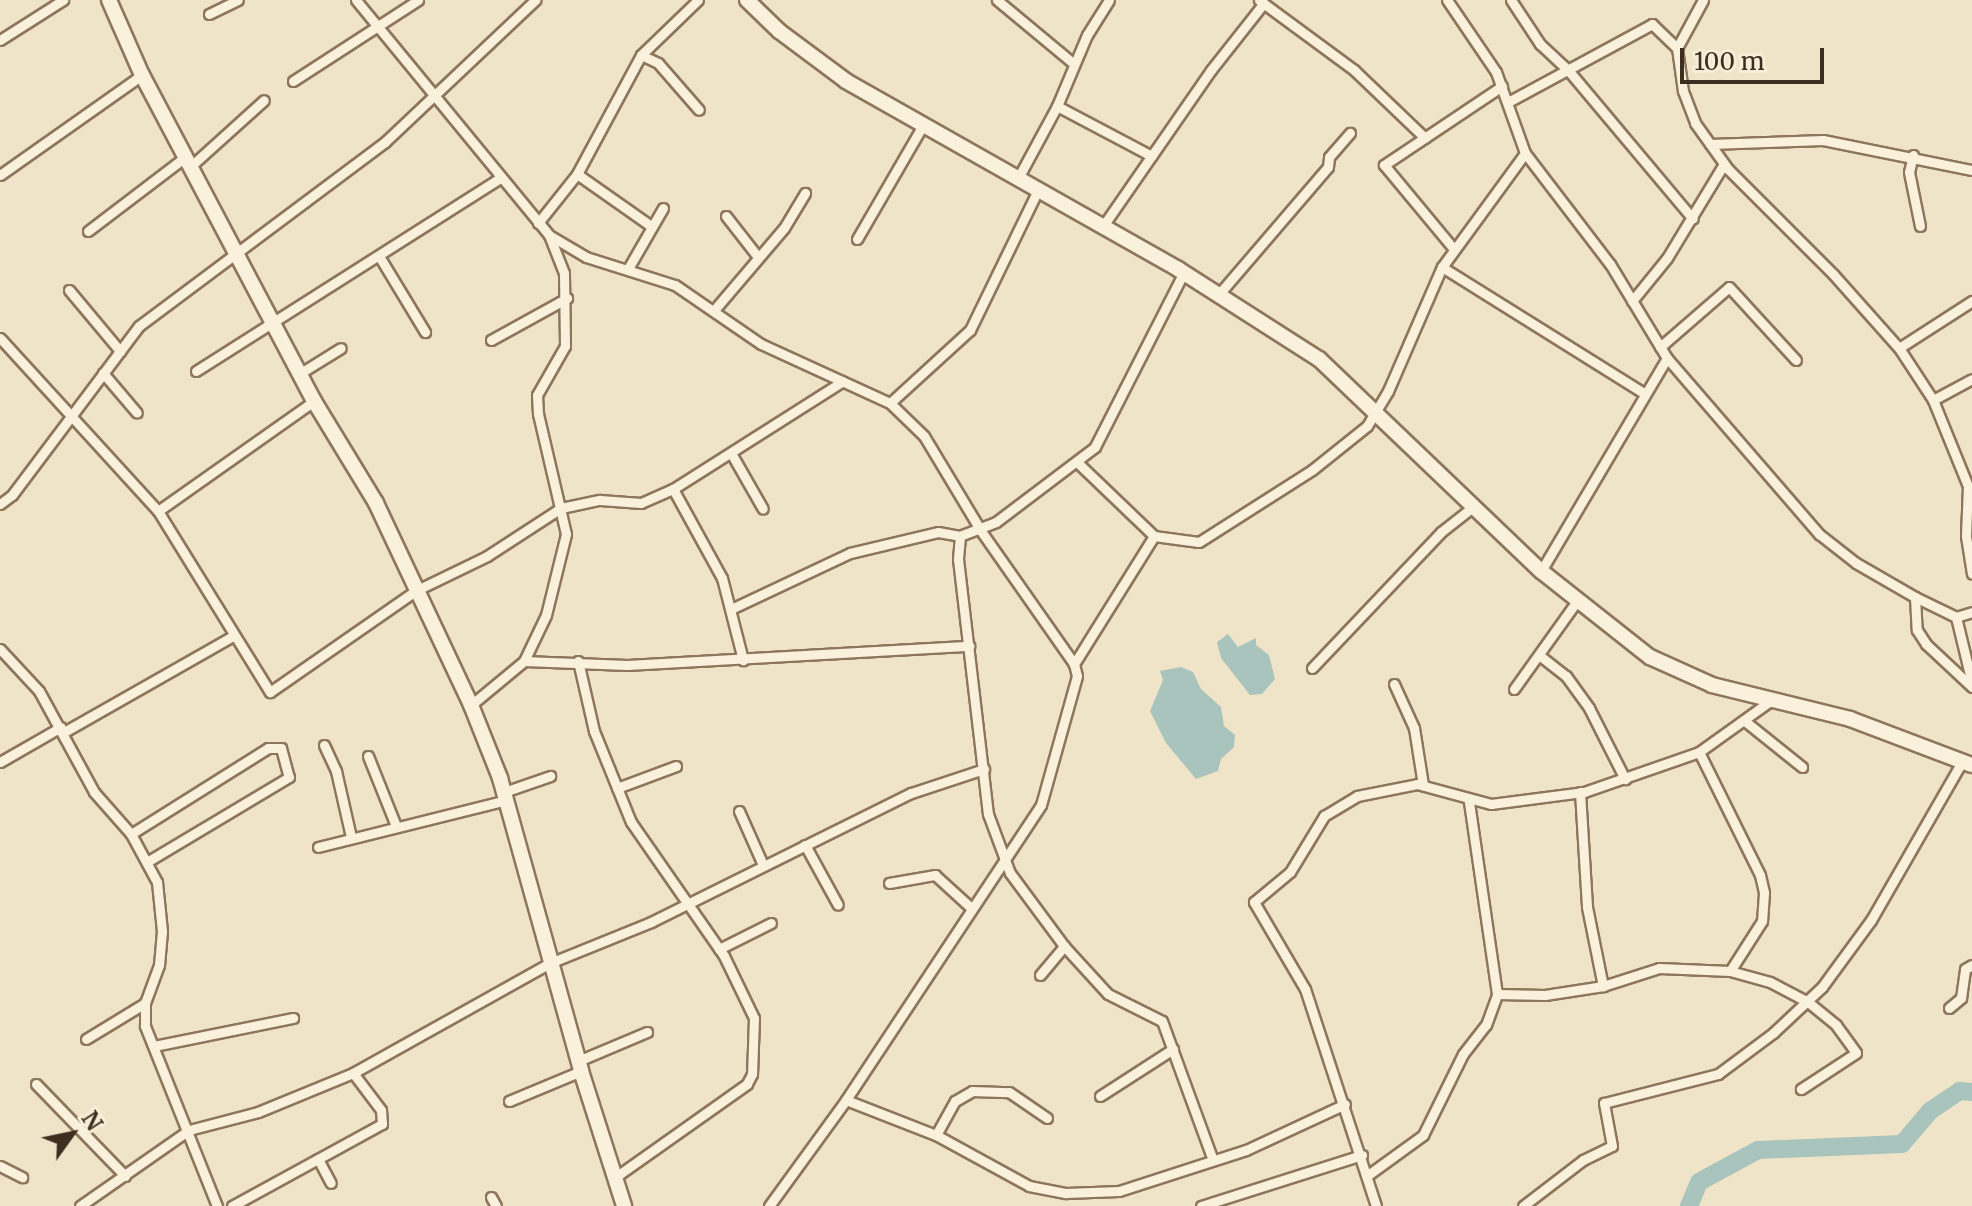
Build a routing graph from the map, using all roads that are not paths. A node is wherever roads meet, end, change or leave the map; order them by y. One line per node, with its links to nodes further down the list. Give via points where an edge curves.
1 (63, 0): 19 (street)
2 (109, 0): 24 (street)
3 (238, 0): 17 (street)
4 (356, 0): 18 (street)
5 (418, 0): 18 (street)
6 (535, 0): 27 (street)
7 (698, 0): 21 (street)
8 (997, 0): 22 (street)
9 (1109, 0): 22 (street)
10 (1285, 0): 16 (street)
11 (1447, 0): 26 (street)
12 (1511, 0): 23 (street, via 1540,44)
13 (1703, 0): 20 (street)
14 (753, 2): 32 (street, via 811,57)
15 (1261, 2): 16 (street); 38 (street)
16 (1277, 9): 34 (street, via 1354,70)
17 (209, 14)
18 (377, 31): 25 (street); 27 (street)
19 (0, 40)
20 (1677, 48): 23 (street, via 1652,24); 35 (street, via 1683,91)
21 (641, 55): 31 (street, via 658,63); 42 (street)
22 (1073, 63): 30 (street)
23 (1568, 70): 29 (street); 50 (street)
24 (142, 75): 39 (street); 43 (street)
25 (293, 81)
26 (1502, 86): 29 (street); 34 (street)
27 (434, 96): 44 (street); 59 (street, via 385,142)
28 (264, 100): 39 (street)
29 (1508, 102): 36 (street)
30 (1057, 106): 38 (street); 45 (street)
31 (699, 110)
32 (923, 125): 45 (street); 57 (street)
33 (1350, 133): 66 (street, via 1329,157 1328,167)
34 (1425, 138): 58 (street, via 1384,165)
35 (1710, 144): 37 (street, via 1823,140); 40 (street)
36 (1525, 153): 58 (street); 68 (street)
37 (1913, 155): 41 (street); 54 (street, via 1909,172)
38 (1152, 156): 53 (street)
39 (188, 161): 55 (street); 59 (street)
40 (1724, 164): 50 (street); 77 (street)
41 (1972, 170)
42 (577, 174): 51 (street); 52 (street)
43 (0, 175)
44 (499, 179): 51 (street); 60 (street)
45 (1017, 180): 46 (street)
46 (1037, 192): 53 (street); 89 (street, via 970,330)
47 (805, 193): 61 (street)
48 (663, 208): 52 (street)
49 (726, 216): 61 (street)
50 (1693, 219): 68 (street)
51 (538, 223): 56 (street)
52 (651, 226): 62 (street)
53 (1103, 226): 64 (street)
54 (1920, 226)
55 (88, 231)
56 (549, 235): 62 (street, via 586,257); 67 (street)
57 (857, 239)
58 (1453, 248): 63 (street)
59 (236, 251): 71 (street); 78 (street, via 139,326)
60 (379, 256): 71 (street); 72 (street)
61 (758, 257): 70 (street)
62 (629, 267): 70 (street, via 675,285)
63 (1442, 267): 86 (street); 90 (street)
64 (1184, 272): 66 (street); 94 (street, via 1107,430)
65 (69, 290): 78 (street)
66 (1219, 294): 90 (street, via 1319,359)
67 (567, 298): 74 (street); 99 (street, via 565,346 537,395)
68 (1632, 301): 75 (street)
69 (1972, 301): 77 (street)
70 (715, 309): 85 (street, via 761,344)
71 (271, 321): 81 (street); 83 (street)
72 (425, 332)
73 (0, 338): 92 (street)
74 (491, 340)
75 (1660, 347): 79 (street); 80 (street, via 1718,291 1729,287)
76 (341, 348): 83 (street)
77 (1899, 348): 87 (street)
78 (120, 351): 82 (street)
79 (1667, 358): 86 (street); 108 (street, via 1819,534)
80 (1796, 360)
81 (196, 371)
82 (103, 373): 91 (street); 92 (street)
83 (299, 374): 88 (street)
84 (1972, 379): 87 (street)
85 (843, 381): 89 (street); 93 (street)
86 (1644, 393): 105 (street)
87 (1933, 400): 95 (street)
88 (314, 401): 101 (street); 107 (street, via 376,503)
89 (890, 403): 102 (street, via 924,436)
90 (1378, 410): 98 (street); 104 (street, via 1333,455 1199,542)
91 (137, 413)
92 (72, 415): 97 (street); 101 (street)
93 (731, 453): 96 (street); 100 (street)
94 (1079, 464): 102 (street); 104 (street)
95 (1970, 484): 106 (street, via 1966,536)
96 (673, 489): 99 (street, via 641,503 600,500); 110 (street, via 715,564)
97 (0, 504)
98 (1474, 506): 105 (street); 121 (street, via 1441,532)
99 (561, 508): 107 (street, via 487,556); 118 (street, via 566,534 559,573)
100 (763, 509)
101 (158, 511): 113 (street)
102 (981, 531): 103 (street); 120 (street)
103 (960, 536): 110 (street, via 938,532 850,553); 114 (street)
104 (1154, 536): 120 (street)
105 (1541, 571): 109 (street)
106 (1972, 574)
107 (417, 590): 113 (street, via 270,692); 126 (street)
108 (1915, 597): 112 (street); 123 (street, via 1917,630 1926,644)
109 (1577, 601): 116 (street); 125 (street, via 1627,642 1674,670)
110 (731, 609): 117 (street)
111 (1972, 612): 112 (street)
112 (1956, 617): 123 (street)
113 (233, 636): 128 (street)
114 (969, 646): 117 (street); 136 (street)
115 (0, 649): 128 (street, via 39,691)
116 (1539, 655): 124 (street); 138 (street, via 1566,676 1589,708)
117 (743, 660): 119 (street, via 627,665)
118 (524, 661): 119 (street); 126 (street)
119 (578, 661): 140 (street, via 586,703)
120 (1074, 664): 150 (street, via 1077,676 1041,805)
121 (1312, 668)
122 (1394, 684): 139 (street, via 1414,728)
123 (1972, 685)
124 (1514, 689)
125 (1773, 699): 127 (street); 133 (street, via 1850,719)
126 (471, 705): 142 (street)
127 (1746, 722): 130 (street); 135 (street)
128 (62, 730): 132 (street); 146 (street, via 94,792)
129 (324, 745): 147 (street, via 336,771)
130 (1699, 752): 138 (street); 162 (street, via 1764,893 1762,921)
131 (368, 756): 145 (street)
132 (0, 762)
133 (1968, 763): 166 (street, via 1871,920)
134 (676, 766): 140 (street)
135 (1802, 767)
136 (984, 769): 148 (street, via 911,793); 150 (street, via 988,814)
137 (550, 776): 142 (street)
138 (1625, 779): 141 (street)
139 (1423, 785): 143 (street); 181 (street, via 1334,805 1290,872 1254,902 1305,989)
140 (617, 788): 154 (street, via 631,822)
141 (1580, 792): 143 (street, via 1491,804); 164 (street, via 1587,907)
142 (506, 796): 145 (street); 160 (street)
143 (1469, 801): 165 (street)
144 (739, 811): 152 (street)
145 (396, 826): 147 (street)
146 (131, 834): 151 (street); 151 (street, via 268,748 281,748 289,777)
147 (351, 837): 149 (street)
148 (805, 845): 152 (street); 155 (street)
149 (318, 847)
150 (1005, 858): 156 (street); 158 (street)
151 (147, 862): 167 (street, via 157,882 162,931 159,965)
152 (763, 865): 154 (street)
153 (889, 883): 156 (street, via 935,875)
154 (684, 901): 159 (street); 160 (street, via 651,922)
155 (838, 905)
156 (970, 907): 179 (street)
157 (771, 923): 159 (street)
158 (1064, 946): 163 (street); 173 (street, via 1108,994 1158,1015)
159 (719, 949): 192 (street, via 752,1006 751,1079)
160 (550, 963): 174 (street); 175 (street)
161 (1972, 965): 168 (street, via 1965,969 1961,998)
162 (1730, 971): 164 (street, via 1659,968); 166 (street, via 1770,982)
163 (1040, 975)
164 (1603, 986): 165 (street, via 1545,995)
165 (1497, 994): 189 (street, via 1486,1025 1463,1054 1423,1135)
166 (1808, 1002): 177 (street, via 1836,1025 1856,1053); 201 (street, via 1718,1074 1604,1103 1612,1146 1583,1160)
167 (145, 1003): 171 (street); 172 (street, via 145,1026)
168 (1949, 1008)
169 (293, 1018): 172 (street)
170 (647, 1032): 174 (street)
171 (86, 1039)
172 (154, 1046): 183 (street)
173 (1173, 1049): 178 (street); 187 (street)
174 (579, 1066): 180 (street); 192 (street)
175 (353, 1073): 183 (street, via 258,1112); 186 (street, via 381,1110 382,1124)
176 (36, 1084): 190 (street)
177 (1801, 1089)
178 (1100, 1096)
179 (846, 1100): 184 (street); 198 (street)
180 (509, 1101)
181 (1345, 1104): 185 (street); 187 (street)
182 (1047, 1118): 184 (street, via 1009,1092 972,1091 955,1101)
183 (189, 1130): 190 (street); 195 (street)
184 (936, 1135): 187 (street, via 1029,1186 1066,1193 1119,1191)
185 (1362, 1155): 189 (street); 199 (street)
186 (318, 1159): 193 (street); 196 (street)
187 (1213, 1160)
188 (0, 1166): 191 (street)
189 (1368, 1175): 200 (street)
190 (125, 1176): 194 (street)
191 (22, 1177)
192 (614, 1178): 197 (street)
193 (331, 1183)
194 (80, 1206)
195 (217, 1206)
196 (232, 1206)
197 (624, 1206)
198 (769, 1206)
199 (1201, 1206)
200 (1376, 1206)
201 (1523, 1206)

